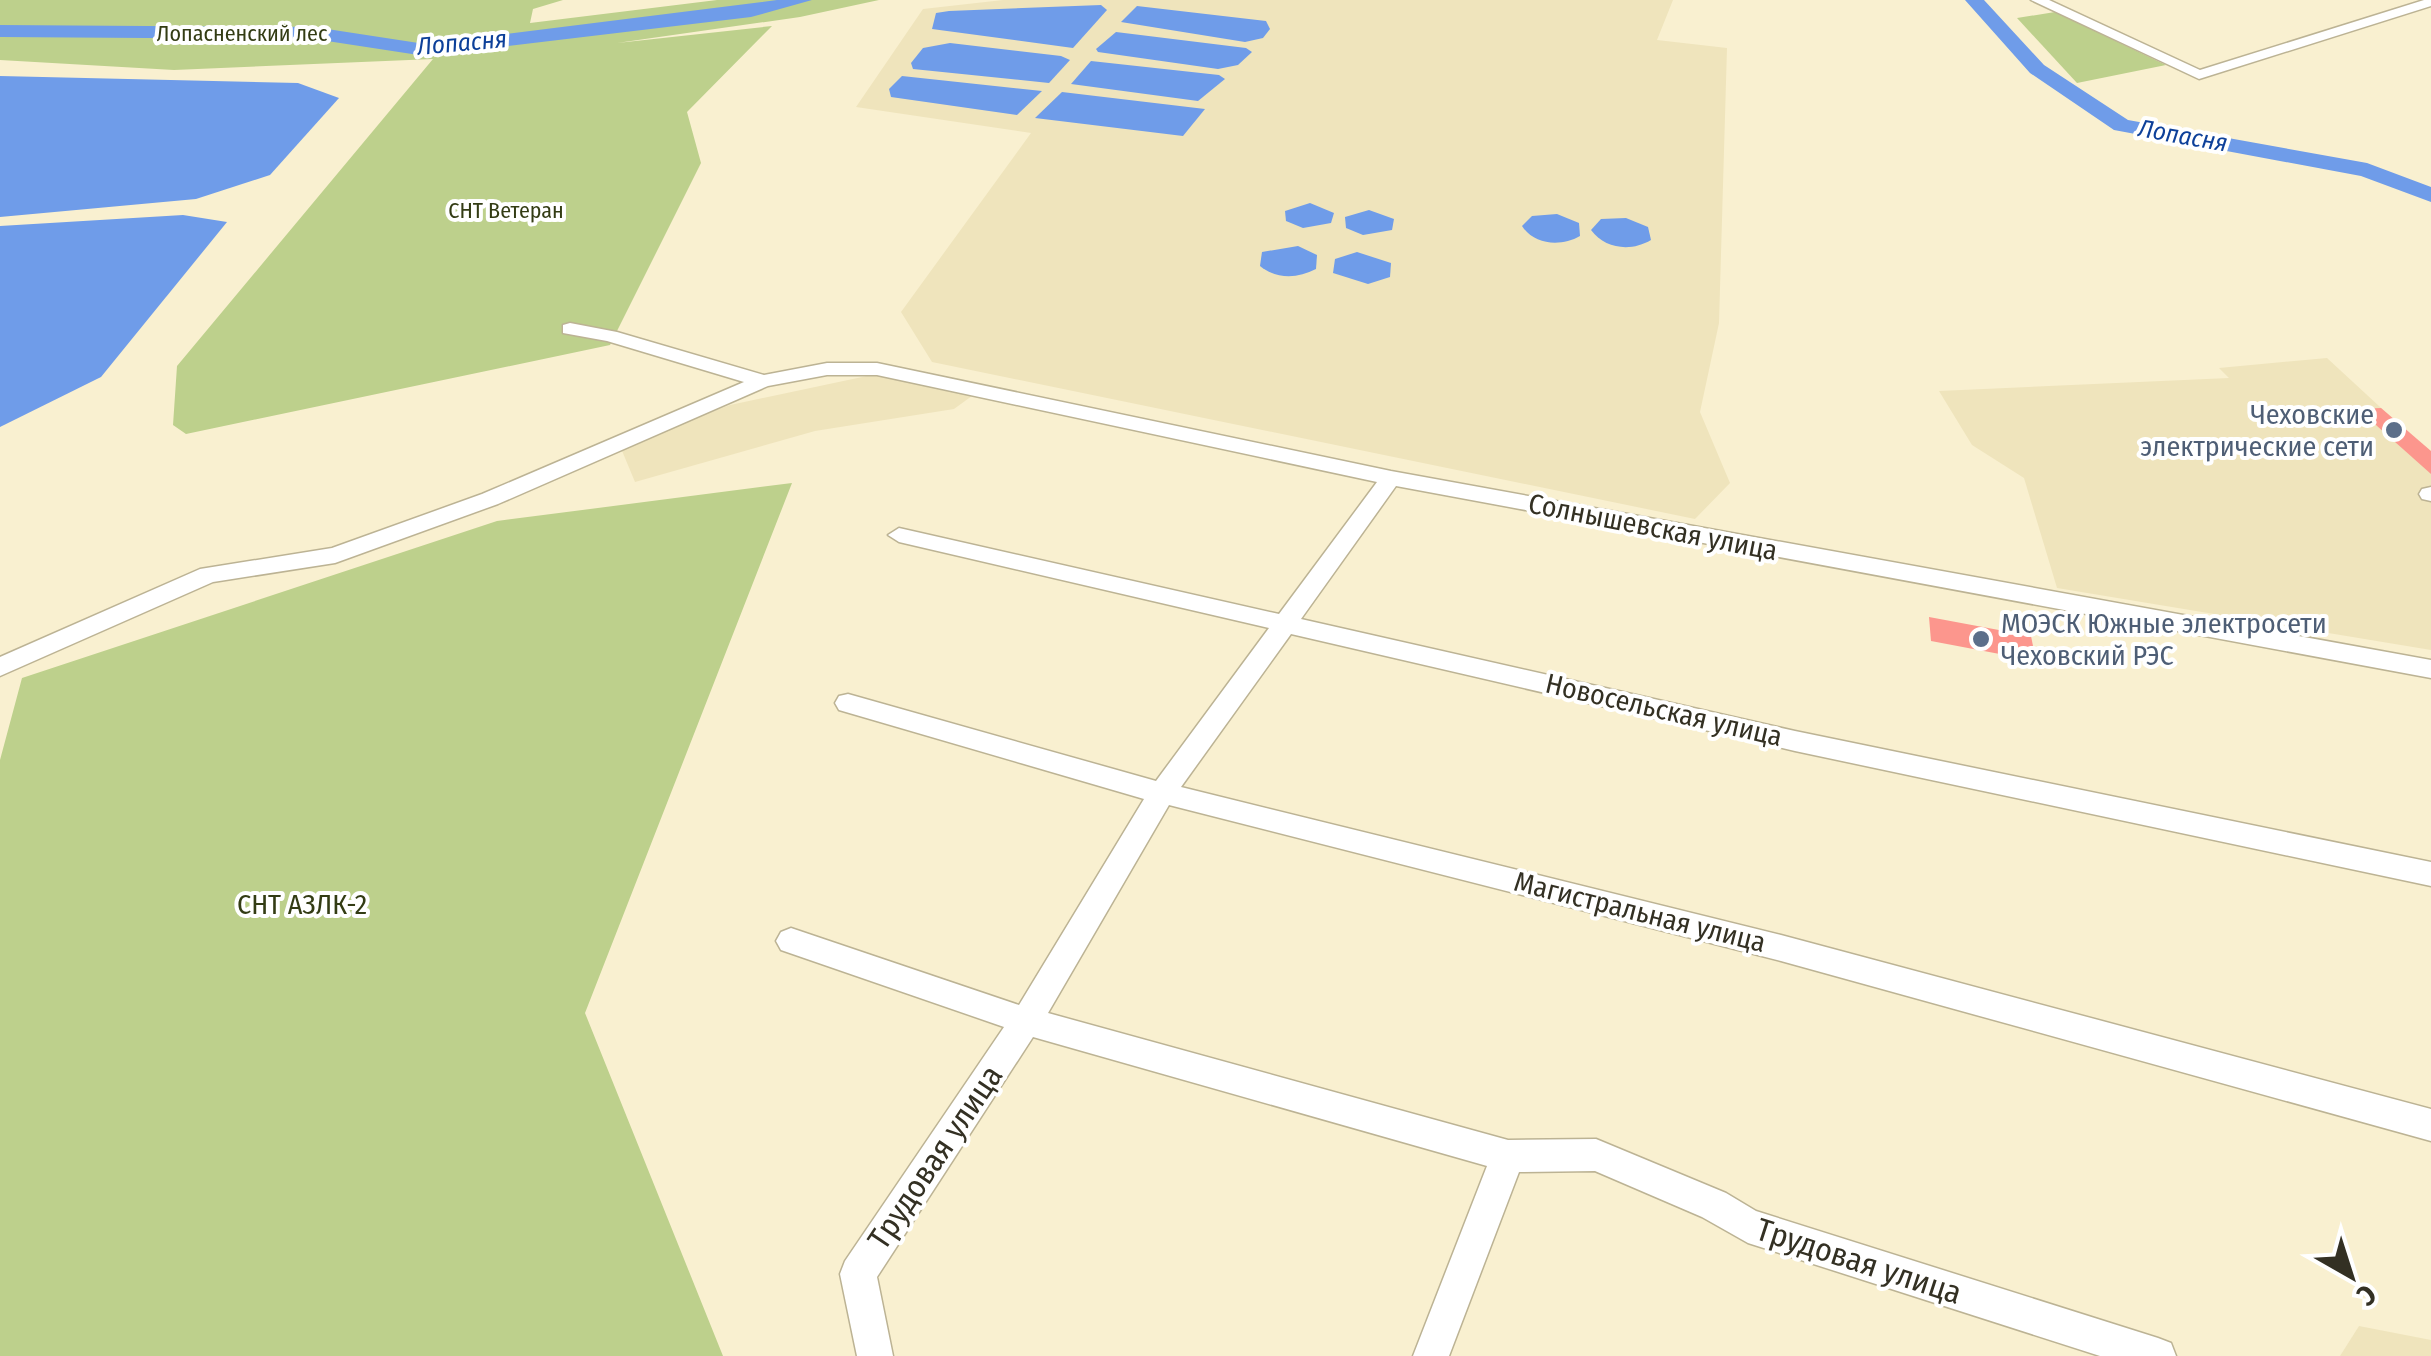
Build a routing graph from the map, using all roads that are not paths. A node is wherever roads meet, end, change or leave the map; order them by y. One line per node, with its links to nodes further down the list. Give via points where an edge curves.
1 (2038, 0): 2 (street, via 2199,74)
2 (2431, 2)
3 (570, 330): 4 (street)
4 (763, 381): 5 (street, Солнышевская улица, via 827,369 877,369); 8 (street, via 490,498 335,554 208,575)
5 (1391, 478): 7 (street); 9 (street, Солнышевская улица)
6 (899, 535): 7 (street, Новосельская улица)
7 (1288, 623): 11 (street); 12 (street, Новосельская улица, via 1795,741)
8 (0, 667)
9 (2431, 669)
10 (848, 703): 11 (street, Магистральная улица)
11 (1162, 793): 14 (street); 15 (street, Магистральная улица, via 1650,914)
12 (2431, 874)
13 (791, 941): 14 (street, Трудовая улица)
14 (1026, 1021): 16 (street, Трудовая улица); 17 (street, Трудовая улица, via 858,1274)
15 (2431, 1125)
16 (1508, 1156): 18 (street); 19 (street, Трудовая улица, via 1596,1155 1748,1226)
17 (875, 1356)
18 (1431, 1356)
19 (2158, 1356)

